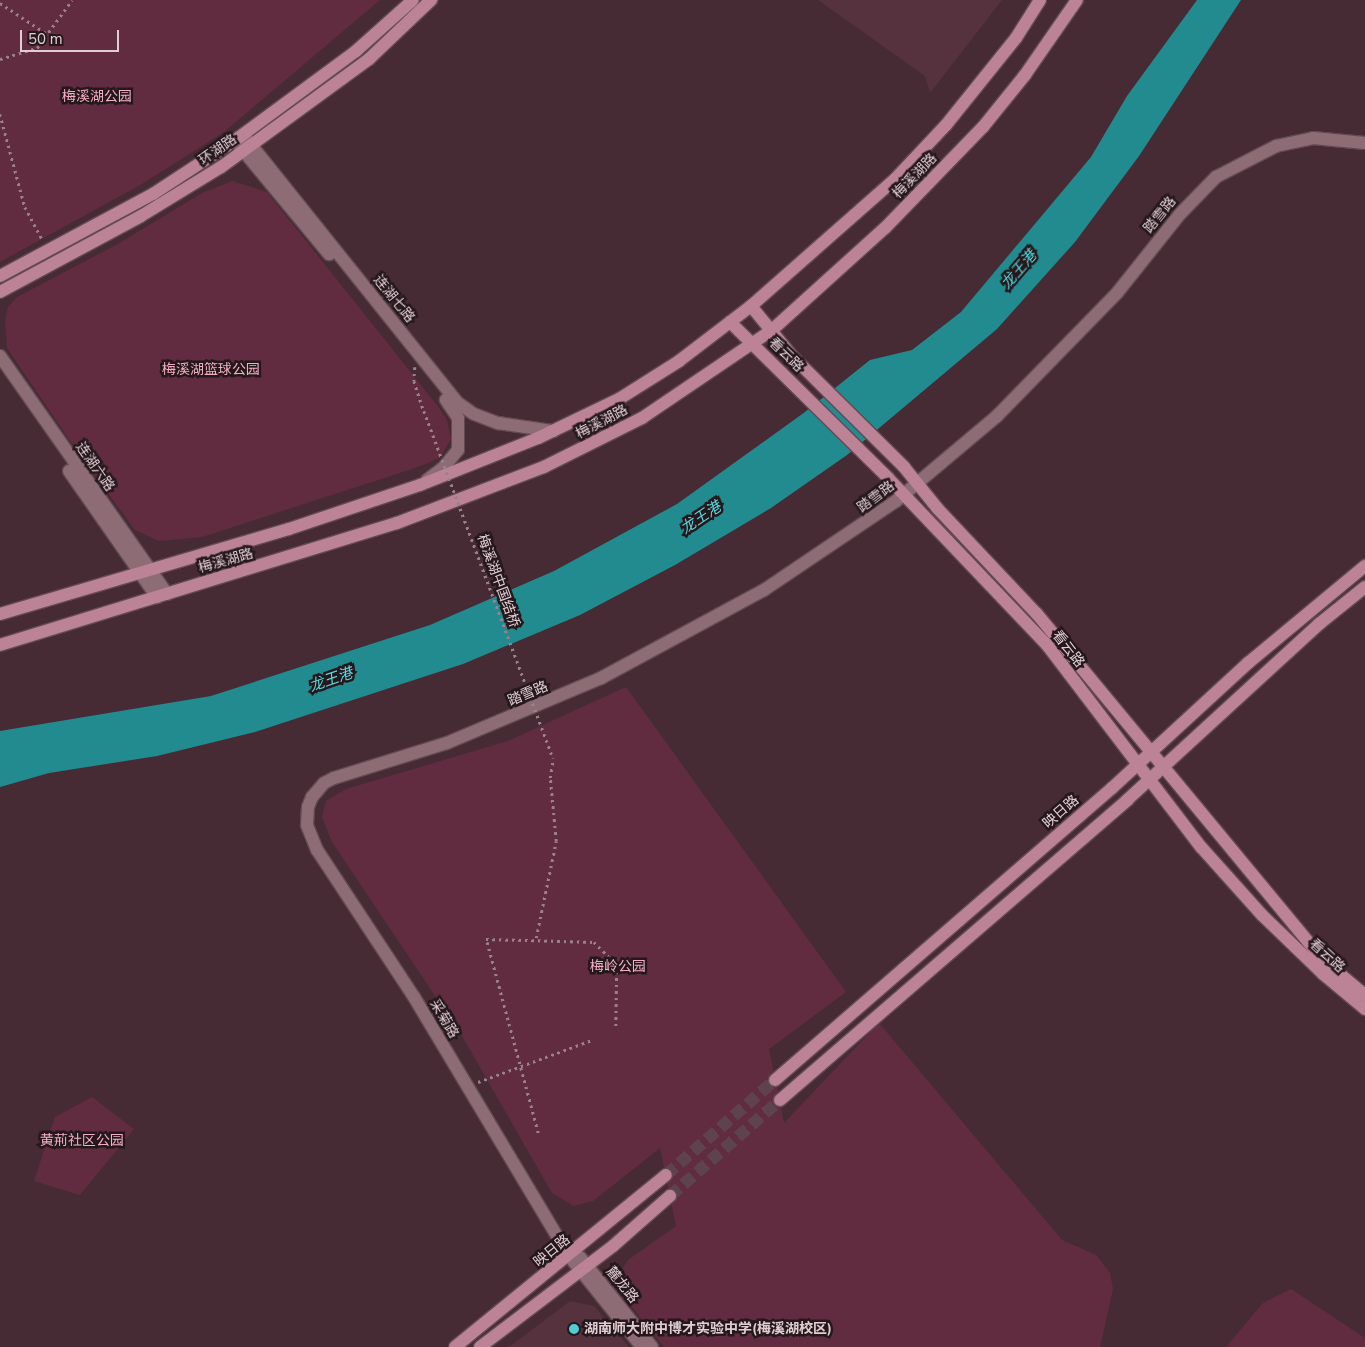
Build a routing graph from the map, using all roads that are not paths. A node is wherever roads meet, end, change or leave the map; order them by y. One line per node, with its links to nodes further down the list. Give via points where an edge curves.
1 (412, 0): 5 (main road, 环湖路, via 356,51)
2 (431, 0): 7 (main road, 环湖路, via 369,59)
3 (1040, 0): 11 (main road, 梅溪湖路, via 1016,38 921,152 845,226)
4 (1077, 0): 13 (main road, 梅溪湖路, via 1025,75 983,127 885,228)
5 (238, 138): 7 (street, 连湖七路); 9 (main road, 环湖路, via 153,194)
6 (1365, 143): 19 (street, 踏雪路, via 1313,138 1276,146 1216,177 1180,214 1117,293 1029,386)
7 (247, 148): 10 (main road, 环湖路, via 149,212); 17 (street, 连湖七路, via 458,403 474,414 498,423); 18 (street, 连湖七路, via 453,409 460,429 458,450 452,459)
8 (1365, 150): 19 (street, 踏雪路, via 1313,146 1276,153 1252,162 1219,182 1080,344 1002,421)
9 (0, 276)
10 (0, 292)
11 (751, 306): 12 (main road, 梅溪湖路); 13 (main road, 看云路)
12 (730, 322): 14 (main road, 看云路); 17 (main road, 梅溪湖路, via 679,361 618,399)
13 (772, 330): 14 (main road, 梅溪湖路); 19 (main road, 看云路, via 792,356 904,467)
14 (752, 344): 20 (main road, 看云路); 24 (main road, 梅溪湖路, via 642,418 544,467 396,523)
15 (0, 356): 22 (street, 连湖六路)
16 (0, 370): 22 (street, 连湖六路)
17 (553, 431): 18 (main road, 梅溪湖路)
18 (420, 485): 22 (main road, 梅溪湖路, via 289,529)
19 (920, 487): 20 (street, 踏雪路); 27 (main road, 看云路, via 1037,614)
20 (906, 498): 28 (main road, 看云路, via 1047,645); 31 (street, 踏雪路, via 764,590 600,678 478,731)
21 (1365, 566): 27 (main road, 映日路, via 1256,657)
22 (144, 571): 24 (street, 连湖六路); 25 (main road, 梅溪湖路)
23 (1365, 587): 29 (main road, via 1319,624)
24 (162, 595): 26 (main road, 梅溪湖路)
25 (0, 614)
26 (0, 645)
27 (1151, 752): 28 (main road, 映日路); 29 (main road, 看云路)
28 (1138, 763): 30 (main road, 看云路); 34 (main road, 映日路)
29 (1164, 767): 30 (main road); 32 (main road, 看云路, via 1323,960)
30 (1150, 779): 33 (main road, 看云路, via 1201,847 1262,916); 35 (main road)
31 (326, 786): 38 (street, 采菊路, via 313,807 316,835 419,993); 38 (street, 采菊路, via 312,797 307,815 310,836 317,850 414,996)
32 (1365, 995)
33 (1365, 1009)
34 (775, 1080)
35 (780, 1100)
36 (666, 1175): 38 (main road, 映日路)
37 (670, 1196): 39 (main road)
38 (572, 1254): 39 (street, 采菊路); 40 (main road, 映日路)
39 (583, 1268): 41 (main road); 42 (street, 麓龙路); 43 (street, 麓龙路)
40 (455, 1347)
41 (480, 1347)
42 (642, 1347)
43 (652, 1347)

